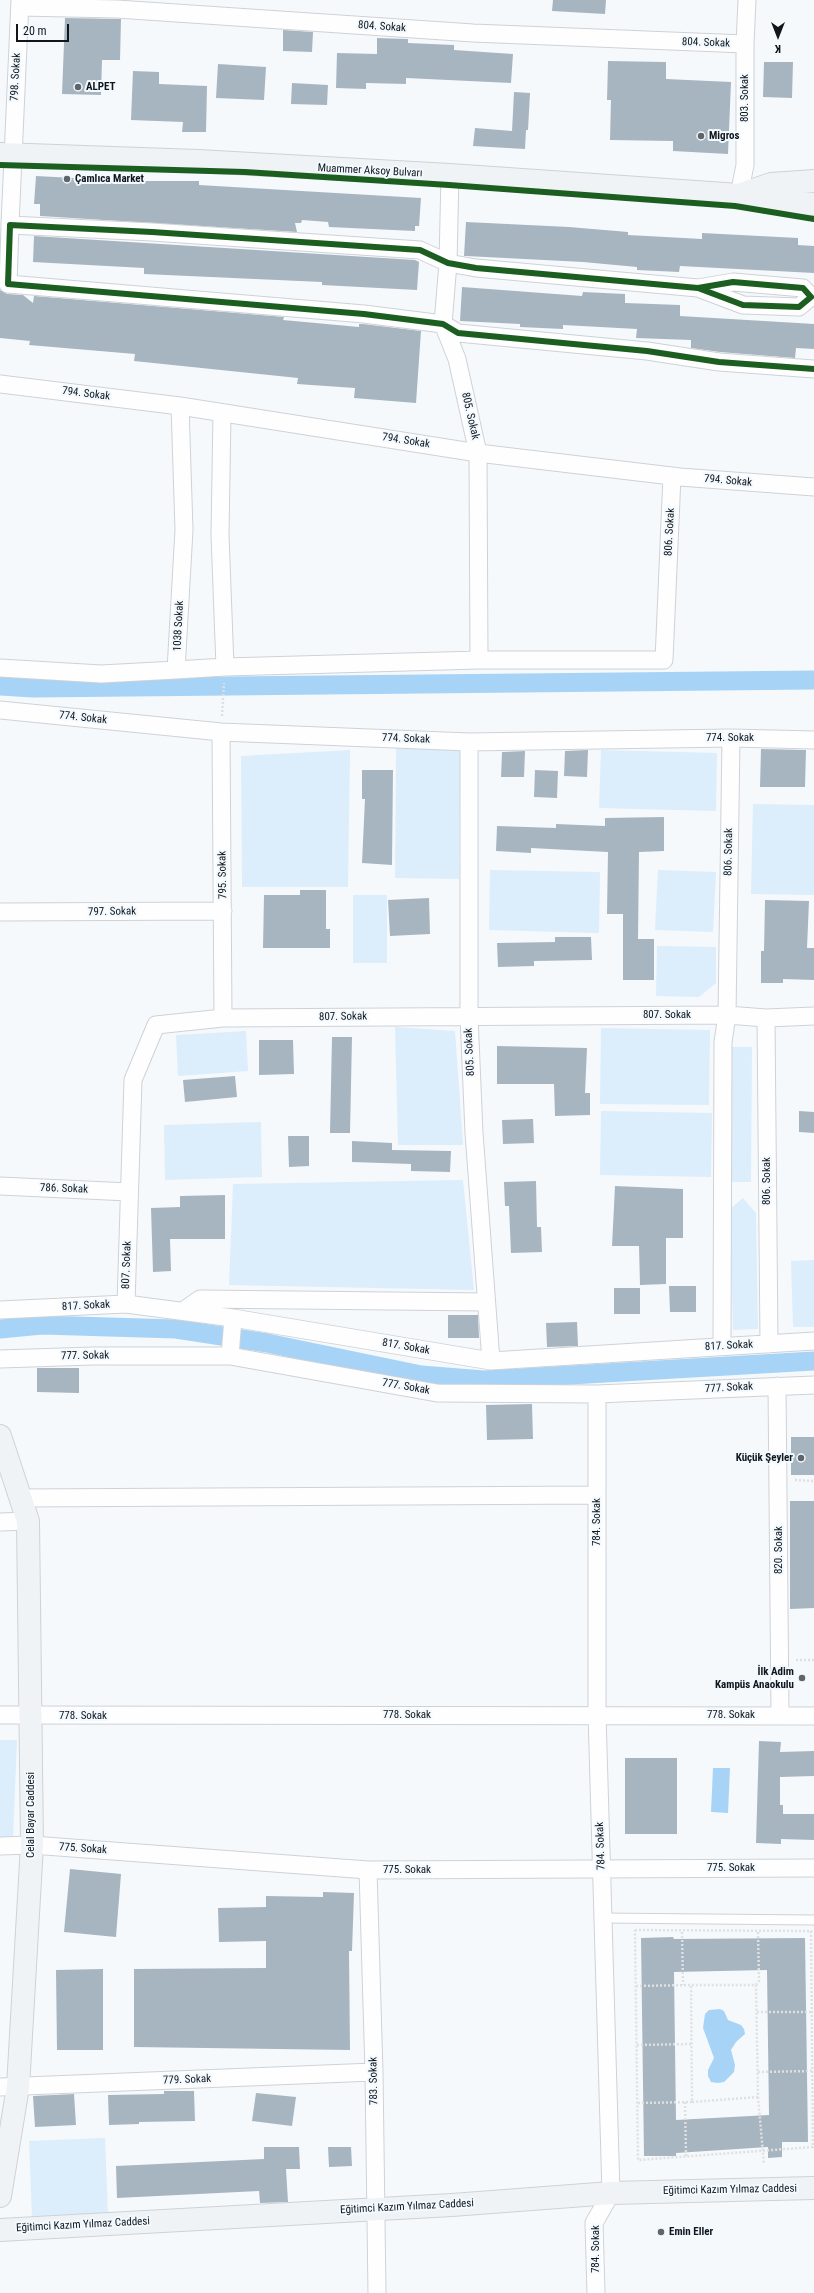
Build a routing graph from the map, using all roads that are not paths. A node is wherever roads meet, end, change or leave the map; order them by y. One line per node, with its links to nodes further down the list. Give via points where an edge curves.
1 (747, 0): 3 (street, 803. Sokak)
2 (20, 3): 3 (street, 804. Sokak, via 473,33); 4 (street, 798. Sokak)
3 (745, 44): 7 (street, 803. Sokak, via 745,165)
4 (6, 154): 5 (street, Muammer Aksoy Bulvarı, via 198,161); 9 (street, 798. Sokak)
5 (450, 175): 7 (street, Muammer Aksoy Bulvarı); 10 (street, 805. Sokak)
6 (814, 181): 7 (street, Muammer Aksoy Bulvarı, via 771,184)
7 (739, 195): 8 (street, Muammer Aksoy Bulvarı, via 767,202)
8 (814, 204)
9 (10, 225): 10 (street, via 420,250); 12 (street, 798. Sokak, via 8,284 364,314)
10 (448, 263): 11 (street, via 476,268); 12 (street, 805. Sokak)
11 (698, 288): 11 (street, via 744,305 799,307 811,296 803,288 733,282)
12 (443, 324): 13 (street, via 458,333 647,351 719,362); 17 (street, 805. Sokak, via 457,359)
13 (814, 369)
14 (0, 384): 15 (street, 794. Sokak)
15 (180, 406): 16 (street, 794. Sokak); 22 (street, 1038 Sokak, via 184,530)
16 (222, 413): 17 (street, 794. Sokak); 23 (street, via 220,535)
17 (478, 453): 18 (street, 794. Sokak); 20 (street, 805. Sokak)
18 (672, 476): 19 (street, 794. Sokak); 20 (street, 806. Sokak, via 664,660)
19 (814, 488)
20 (479, 660): 23 (street)
21 (0, 668): 22 (street, via 101,674)
22 (176, 670): 23 (street)
23 (225, 671)
24 (0, 710): 25 (street, 774. Sokak)
25 (221, 725): 28 (street, 774. Sokak); 29 (street, 795. Sokak)
26 (731, 738): 27 (street, 774. Sokak); 28 (street, 774. Sokak); 31 (street, 806. Sokak)
27 (814, 740)
28 (469, 742): 32 (street, 805. Sokak)
29 (223, 911): 30 (street, 797. Sokak); 34 (street, 795. Sokak)
30 (0, 912)
31 (727, 1015): 32 (street, 807. Sokak); 35 (street, 807. Sokak); 45 (street, 806. Sokak, via 723,1042)
32 (469, 1016): 34 (street, 807. Sokak); 38 (street, 805. Sokak)
33 (814, 1016): 35 (street, 807. Sokak)
34 (223, 1018): 37 (street, 807. Sokak, via 156,1025 133,1080)
35 (766, 1018): 44 (street, 806. Sokak)
36 (0, 1186): 37 (street, 786. Sokak)
37 (129, 1192): 39 (street, 807. Sokak)
38 (485, 1302): 41 (street, via 200,1299); 48 (street, 805. Sokak)
39 (126, 1304): 40 (street, 817. Sokak); 41 (street, 817. Sokak)
40 (0, 1310)
41 (183, 1311): 42 (street, 817. Sokak)
42 (233, 1318): 46 (street); 48 (street, 817. Sokak)
43 (814, 1341): 44 (street, 817. Sokak)
44 (769, 1344): 45 (street, 817. Sokak)
45 (722, 1346): 48 (street, 817. Sokak)
46 (230, 1356): 47 (street, 777. Sokak); 51 (street, 777. Sokak, via 437,1393)
47 (0, 1359)
48 (491, 1361)
49 (814, 1385): 50 (street, 777. Sokak)
50 (777, 1386): 51 (street, 777. Sokak); 59 (street, 820. Sokak)
51 (597, 1394): 53 (street, 784. Sokak)
52 (0, 1436): 54 (street, Celal Bayar Caddesi)
53 (597, 1495): 54 (street); 57 (street, 784. Sokak)
54 (20, 1498): 55 (street, Celal Bayar Caddesi)
55 (28, 1521): 56 (street); 60 (street, Celal Bayar Caddesi)
56 (0, 1522)
57 (597, 1714): 59 (street, 778. Sokak); 60 (street, 778. Sokak); 64 (street, 784. Sokak)
58 (0, 1715): 60 (street, 778. Sokak)
59 (780, 1715): 61 (street, 778. Sokak)
60 (30, 1716): 62 (street, Celal Bayar Caddesi)
61 (814, 1716)
62 (32, 1845): 63 (street, 775. Sokak); 66 (street, 775. Sokak); 70 (street, Celal Bayar Caddesi)
63 (0, 1846)
64 (601, 1868): 65 (street, 775. Sokak); 66 (street, 775. Sokak); 67 (street, 784. Sokak)
65 (814, 1868)
66 (368, 1870): 69 (street, 783. Sokak)
67 (603, 1918): 68 (lane); 72 (street, 784. Sokak)
68 (814, 1920)
69 (374, 2072): 70 (street, 779. Sokak); 74 (street, 783. Sokak)
70 (9, 2087): 73 (street, Celal Bayar Caddesi)
71 (814, 2188): 72 (street, Eğitimci Kazım Yılmaz Caddesi)
72 (611, 2193): 74 (street, Eğitimci Kazım Yılmaz Caddesi); 77 (street, 784. Sokak, via 594,2223)
73 (0, 2196)
74 (376, 2209): 75 (street, Eğitimci Kazım Yılmaz Caddesi); 76 (street, 783. Sokak)
75 (0, 2230)
76 (377, 2293)
77 (596, 2293)

